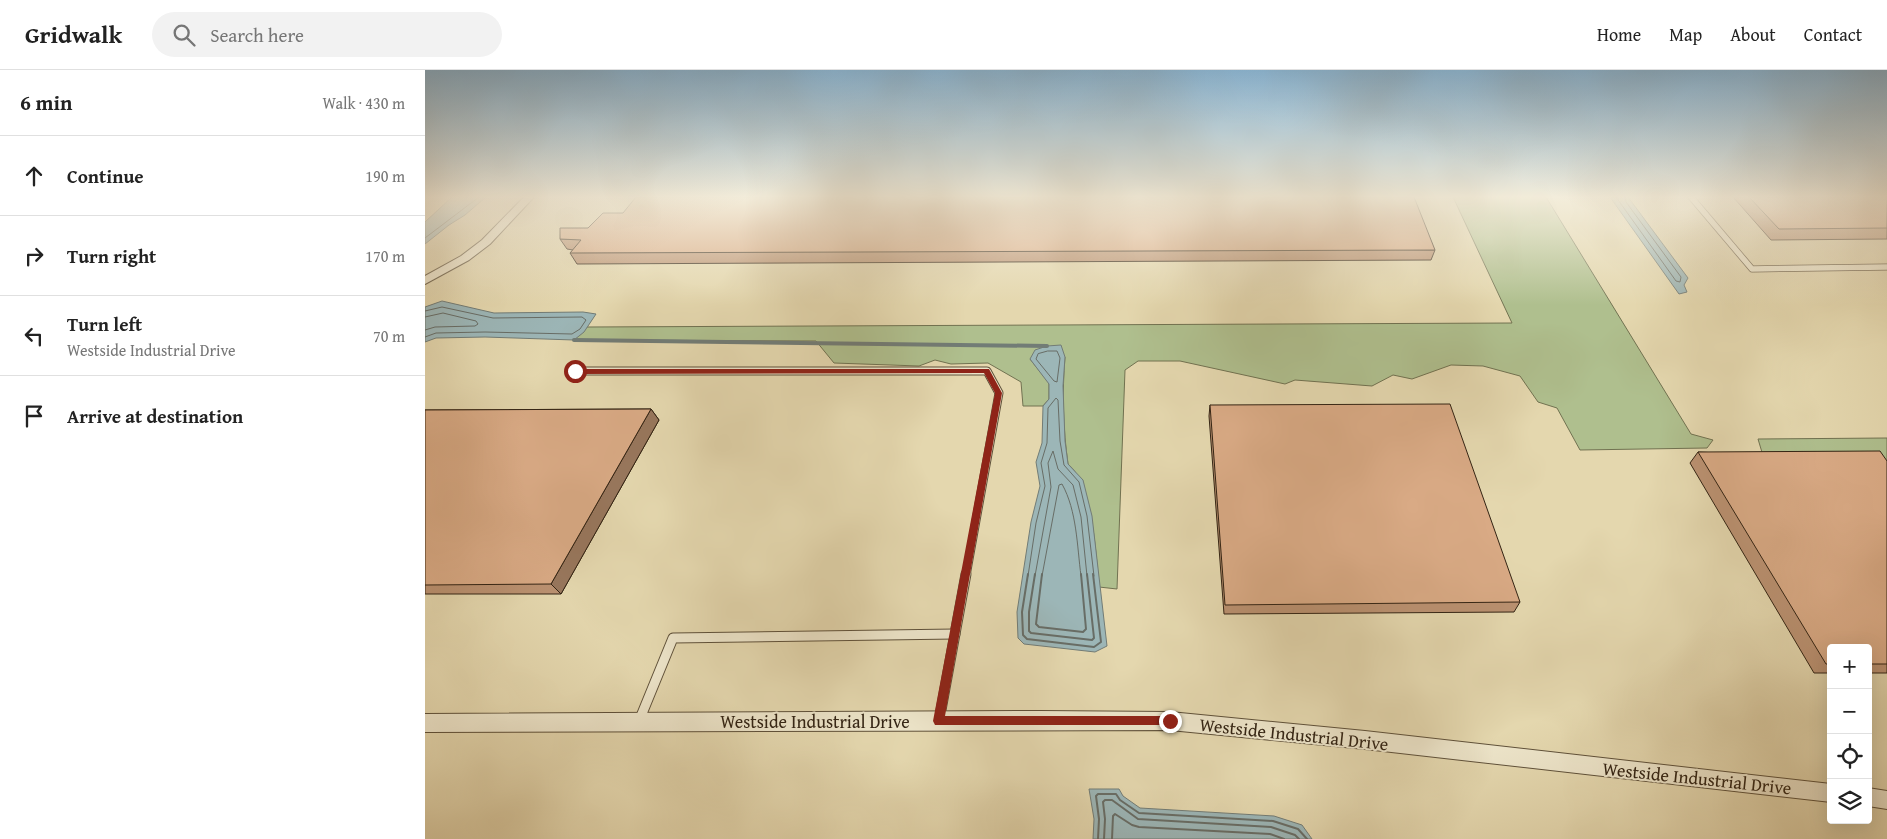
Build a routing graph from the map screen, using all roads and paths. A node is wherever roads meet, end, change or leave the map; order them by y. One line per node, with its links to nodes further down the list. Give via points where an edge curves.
1 (495, 233): 4 (street, via 458,262)
2 (1721, 233): 3 (lane, via 1752,269)
3 (1887, 268)
4 (425, 281)
5 (575, 371): 6 (lane, via 987,371 999,393)
6 (955, 634): 7 (lane, via 673,638); 8 (lane)
7 (639, 721): 8 (street, Westside Industrial Drive); 9 (street, Westside Industrial Drive)
8 (939, 721): 10 (street, Westside Industrial Drive, via 1170,721)
9 (425, 723)
10 (1827, 793)
11 (1872, 798): 12 (street)
12 (1887, 800)

